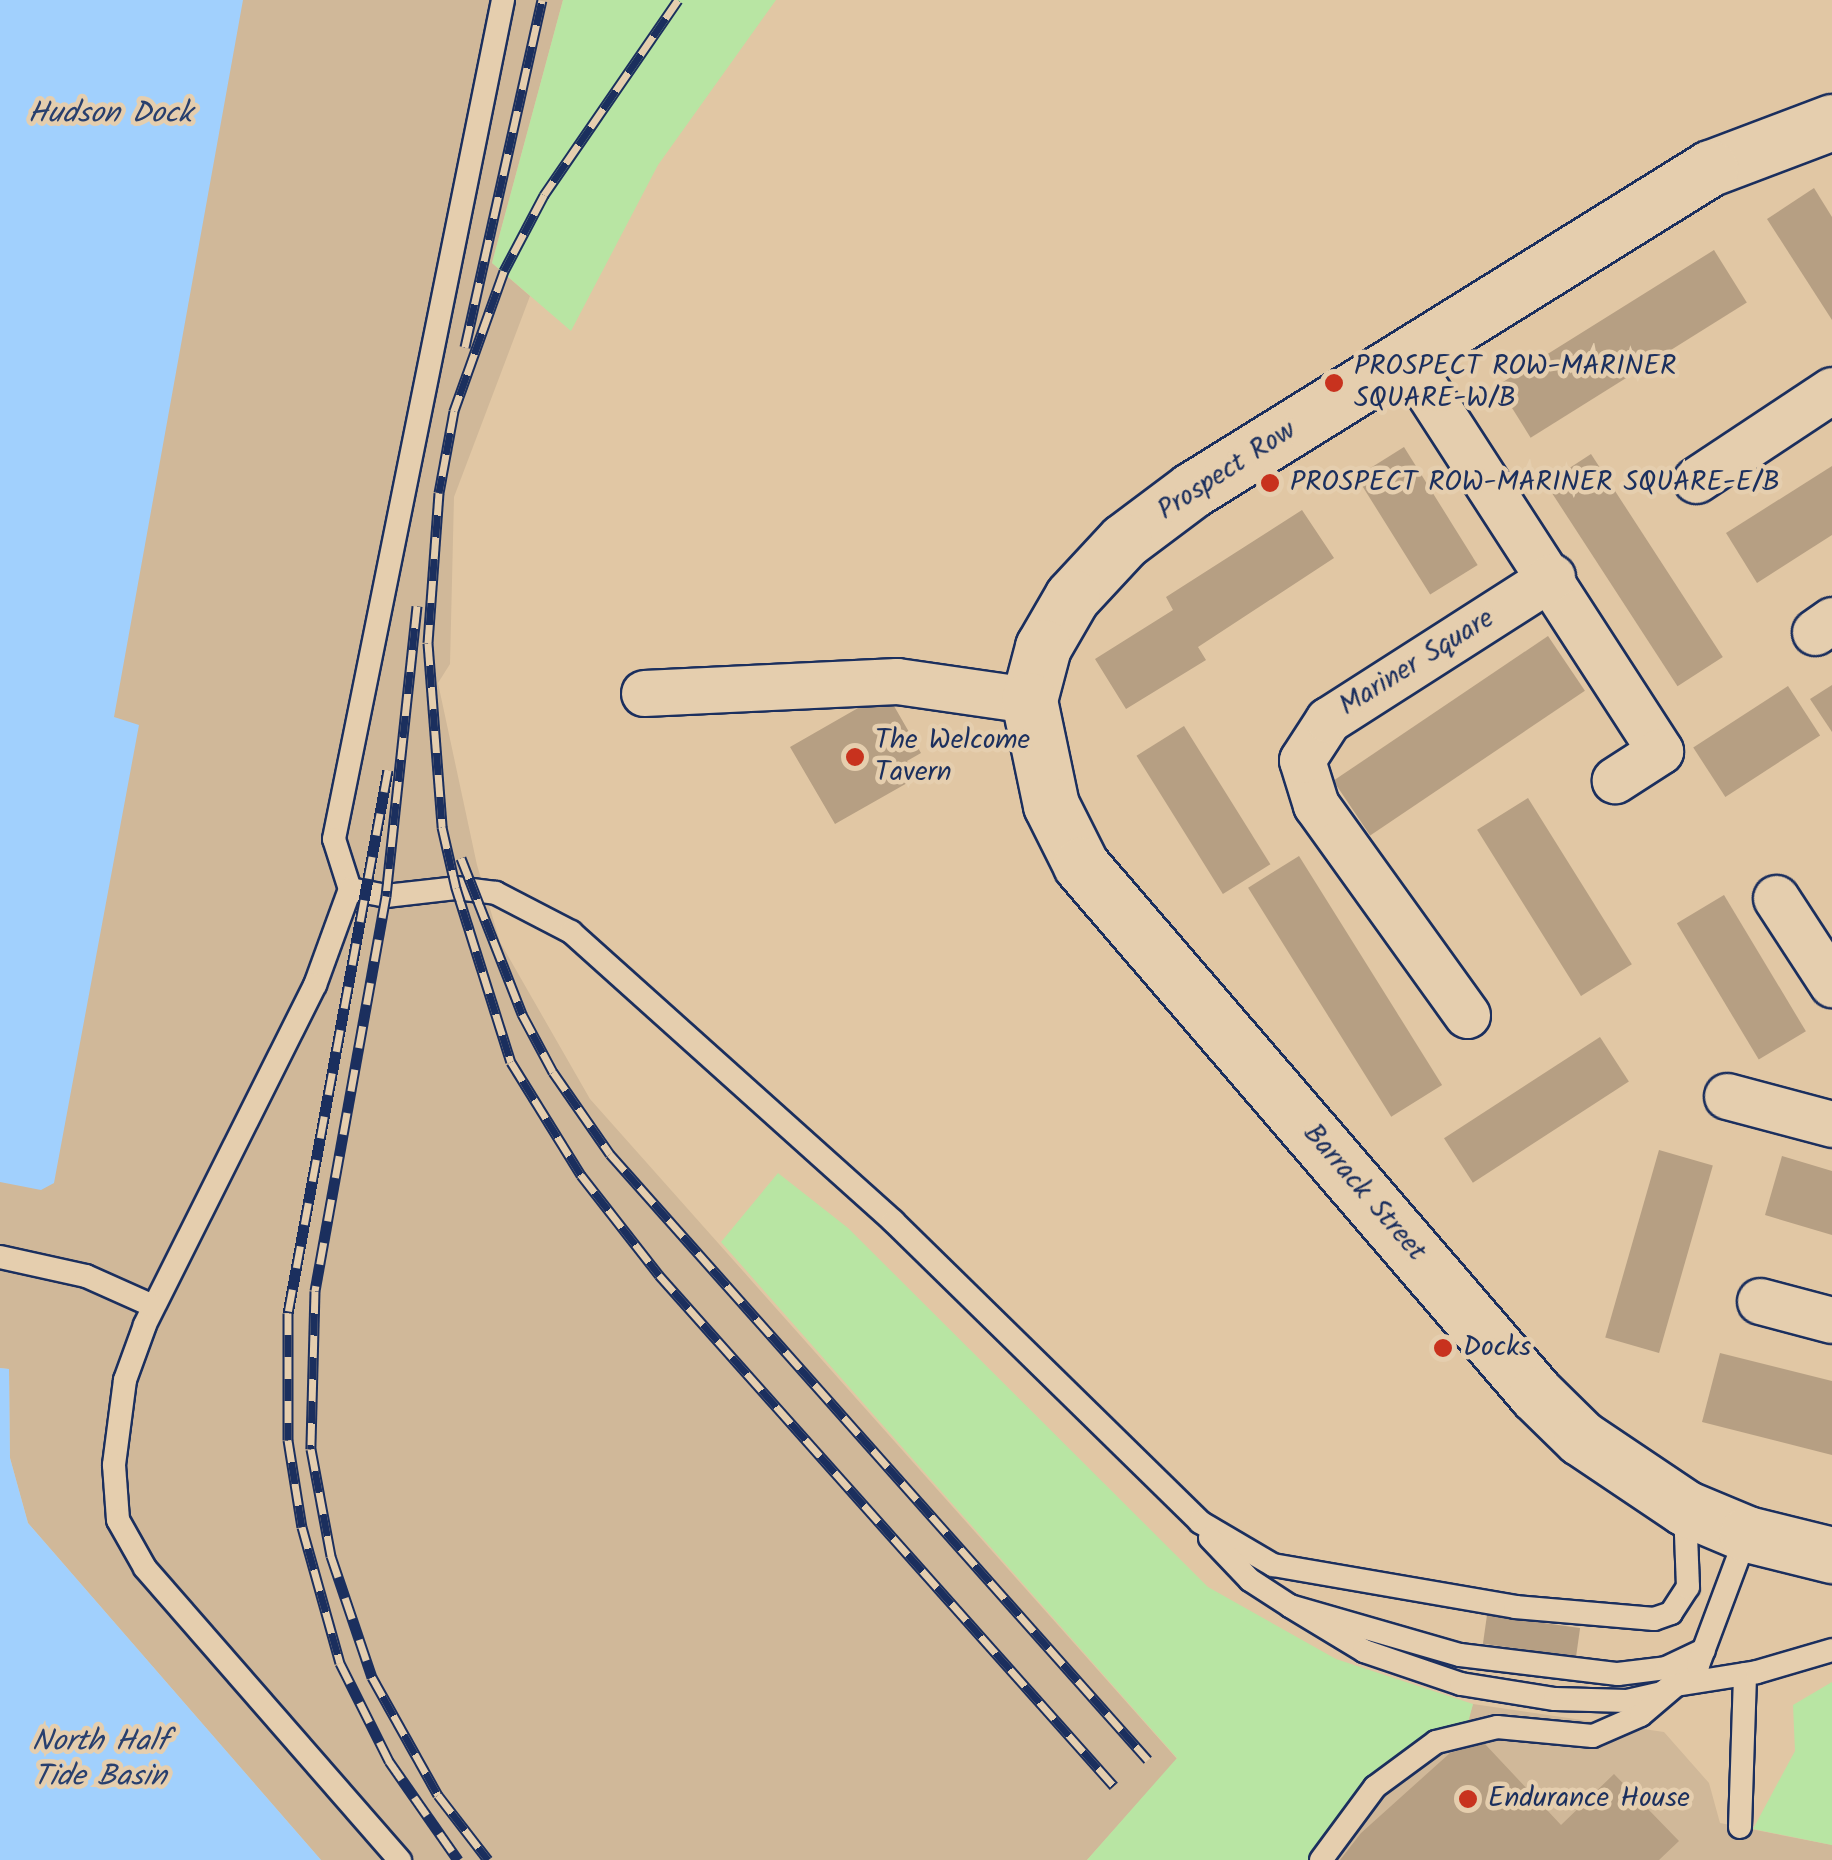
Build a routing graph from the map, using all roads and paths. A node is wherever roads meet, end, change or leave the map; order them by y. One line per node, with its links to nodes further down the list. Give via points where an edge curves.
1 (503, 0): 10 (lane, via 334,839)
2 (1832, 122): 3 (street, Prospect Row, via 1710,168)
3 (1406, 358): 6 (street); 8 (street, Prospect Row, via 1192,490 1124,541 1072,597 1043,646)
4 (1832, 390): 5 (street)
5 (1696, 480)
6 (1552, 577): 9 (street, via 1660,750); 13 (street, Mariner Square, via 1328,720 1302,760 1316,805)
7 (644, 692): 8 (street, via 897,681)
8 (1029, 700): 20 (street, Barrack Street, via 1051,805 1081,866 1536,1394 1581,1438)
9 (1615, 780)
10 (350, 889): 18 (lane, via 315,985); 21 (lane, via 386,896 456,888 496,892 571,932 892,1221)
11 (1776, 898): 12 (street)
12 (1832, 984)
13 (1466, 1015)
14 (1727, 1096): 15 (street)
15 (1832, 1124)
16 (0, 1257): 18 (lane, via 86,1276)
17 (1760, 1301): 19 (street)
18 (154, 1306): 28 (lane, via 125,1380 116,1433 118,1520 155,1581)
19 (1832, 1320)
20 (1685, 1508): 21 (lane, via 1688,1587 1671,1613 1654,1619 1515,1608 1308,1574 1256,1556); 22 (street, Barrack Street)
21 (1200, 1522): 26 (lane, via 1228,1561 1364,1651 1472,1686 1627,1701)
22 (1747, 1534): 23 (street, Barrack Street); 26 (lane, via 1708,1646)
23 (1832, 1555)
24 (1832, 1650): 25 (lane)
25 (1736, 1674): 26 (lane); 27 (lane)
26 (1678, 1675): 29 (lane, via 1641,1715 1593,1736 1497,1727 1436,1742 1375,1787)
27 (1740, 1826)
28 (400, 1860)
29 (1320, 1860)

